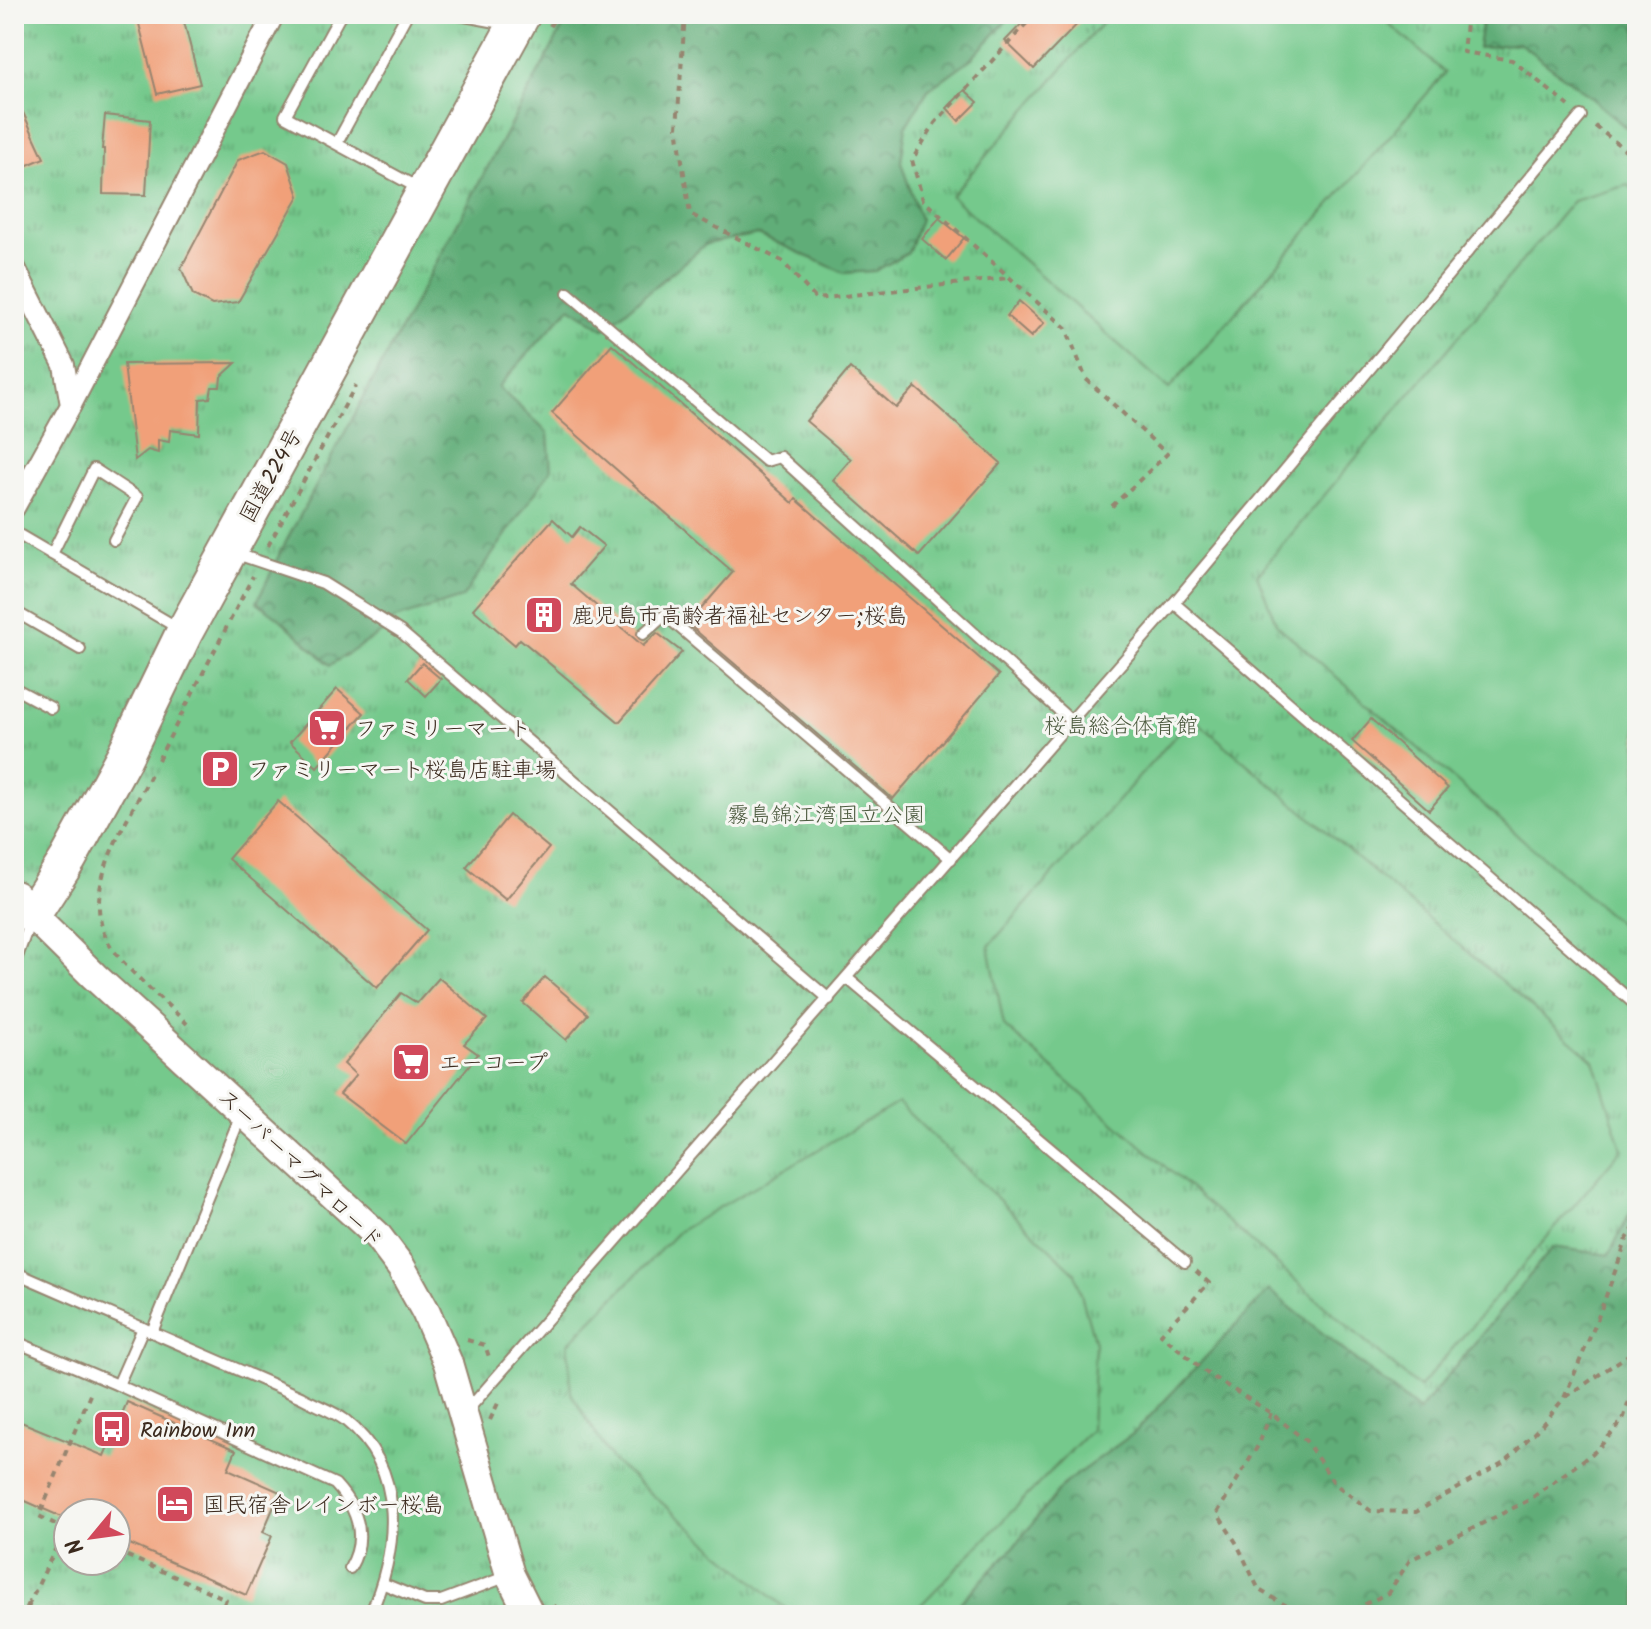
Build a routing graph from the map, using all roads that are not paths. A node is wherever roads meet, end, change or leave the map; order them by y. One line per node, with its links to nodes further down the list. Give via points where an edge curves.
1 (274, 14): 11 (street)
2 (341, 14): 7 (lane, via 285,116)
3 (407, 14): 7 (lane)
4 (454, 14): 5 (lane)
5 (529, 23): 8 (highway, 国道224号)
6 (1581, 116): 17 (lane)
7 (337, 143): 8 (lane)
8 (425, 192): 16 (highway, 国道224号)
9 (14, 266): 11 (street, via 64,365)
10 (568, 293): 24 (lane, via 766,461 780,457)
11 (71, 405): 12 (street)
12 (14, 508)
13 (14, 532): 15 (lane)
14 (114, 540): 15 (lane, via 137,497 94,469)
15 (52, 554): 19 (lane)
16 (245, 556): 19 (highway, 国道224号); 29 (lane, via 323,583 401,632)
17 (1174, 603): 24 (lane); 30 (lane)
18 (14, 611): 21 (lane)
19 (185, 631): 26 (highway, 国道224号, via 68,859)
20 (643, 634): 25 (lane, via 665,615)
21 (80, 649)
22 (14, 688): 23 (lane)
23 (51, 708)
24 (1071, 721): 25 (lane)
25 (951, 859): 28 (lane)
26 (23, 907): 27 (lane); 31 (street, スーパーマグマロード)
27 (14, 965)
28 (847, 978): 29 (lane); 32 (lane)
29 (829, 999): 37 (lane)
30 (1637, 1006)
31 (243, 1111): 34 (lane); 37 (street, スーパーマグマロード, via 376,1234 401,1267 448,1363)
32 (1185, 1262)
33 (14, 1272): 34 (lane)
34 (147, 1330): 36 (lane); 40 (lane, via 345,1420 370,1448 388,1485 394,1515)
35 (14, 1341): 36 (lane)
36 (118, 1385): 38 (lane, via 335,1484 356,1514 361,1535)
37 (462, 1417): 39 (street, スーパーマグマロード)
38 (350, 1568)
39 (510, 1575): 40 (lane, via 441,1601 425,1601); 41 (street, スーパーマグマロード)
40 (384, 1584): 42 (lane)
41 (542, 1609)
42 (370, 1615)

